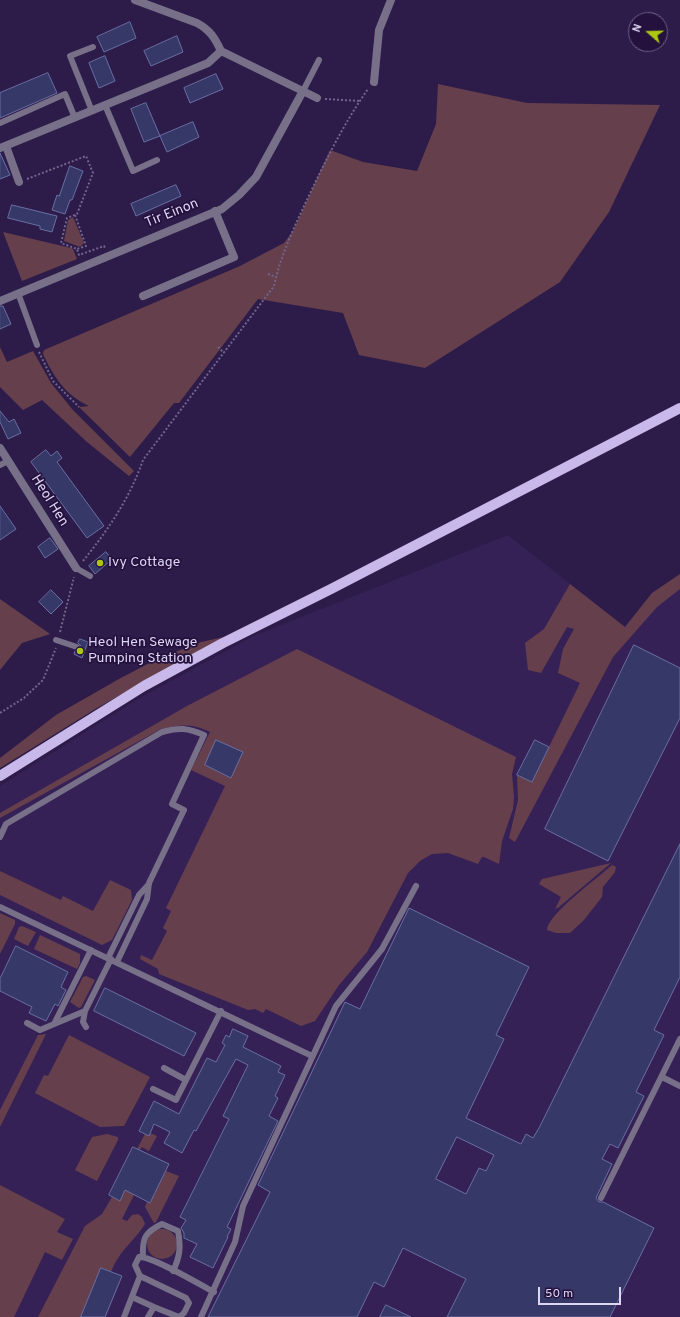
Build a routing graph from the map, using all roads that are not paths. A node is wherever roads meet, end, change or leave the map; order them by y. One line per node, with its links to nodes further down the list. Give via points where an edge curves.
1 (135, 0): 4 (street, via 206,28 213,35)
2 (391, 0): 6 (street, via 379,30)
3 (93, 47): 10 (lane, via 70,56)
4 (221, 51): 7 (street); 9 (street, via 208,63)
5 (319, 60): 7 (lane)
6 (374, 82)
7 (303, 91): 8 (street); 16 (street, Tir Einon, via 256,177 239,195 222,209)
8 (317, 98)
9 (105, 105): 10 (street); 14 (lane, via 133,171)
10 (92, 110): 11 (street)
11 (75, 118): 12 (lane, via 65,94); 13 (street)
12 (0, 122)
13 (3, 147): 15 (street)
14 (157, 160)
15 (19, 182)
16 (215, 211): 17 (street, Tir Einon); 18 (street, via 234,257)
17 (18, 293): 19 (street, Tir Einon); 20 (lane)
18 (143, 296)
19 (0, 301)
20 (37, 345)
21 (680, 408): 22 (main road)
22 (670, 413): 23 (lane); 31 (main road, via 223,643 144,686)
23 (680, 416)
24 (0, 448): 25 (street, Heol Hen)
25 (8, 461): 26 (lane); 27 (street, Heol Hen)
26 (0, 466)
27 (76, 568): 28 (lane)
28 (90, 576)
29 (57, 640): 30 (lane)
30 (76, 647)
31 (0, 776)
32 (0, 837): 33 (lane, via 6,824 162,732 177,728 191,729 204,735 172,804 184,810)
33 (150, 883): 37 (lane, via 147,899); 37 (lane, via 139,895)
34 (416, 886): 44 (lane, via 382,950 336,1006)
35 (0, 907): 36 (lane)
36 (91, 950): 37 (lane); 41 (lane)
37 (112, 960): 38 (lane); 39 (lane)
38 (85, 1011): 41 (lane); 42 (lane, via 83,1022)
39 (221, 1011): 44 (lane); 47 (lane)
40 (28, 1024): 41 (lane, via 40,1030)
41 (54, 1024)
42 (86, 1027)
43 (680, 1039): 46 (lane)
44 (312, 1056): 54 (lane, via 243,1206 235,1242)
45 (164, 1068): 47 (lane)
46 (662, 1077): 48 (lane); 50 (lane)
47 (186, 1080): 49 (lane, via 176,1100)
48 (680, 1086)
49 (153, 1089)
50 (601, 1198)
51 (143, 1257): 52 (lane); 52 (lane, via 142,1245 149,1231 162,1224 170,1226 178,1231 181,1244); 53 (lane, via 139,1258 135,1265)
52 (174, 1271): 54 (lane)
53 (140, 1276): 55 (lane); 56 (lane, via 186,1298 189,1303 179,1317)
54 (214, 1292): 59 (lane)
55 (132, 1297): 56 (lane); 57 (lane)
56 (154, 1307): 58 (lane)
57 (124, 1317)
58 (148, 1317)
59 (202, 1317)

